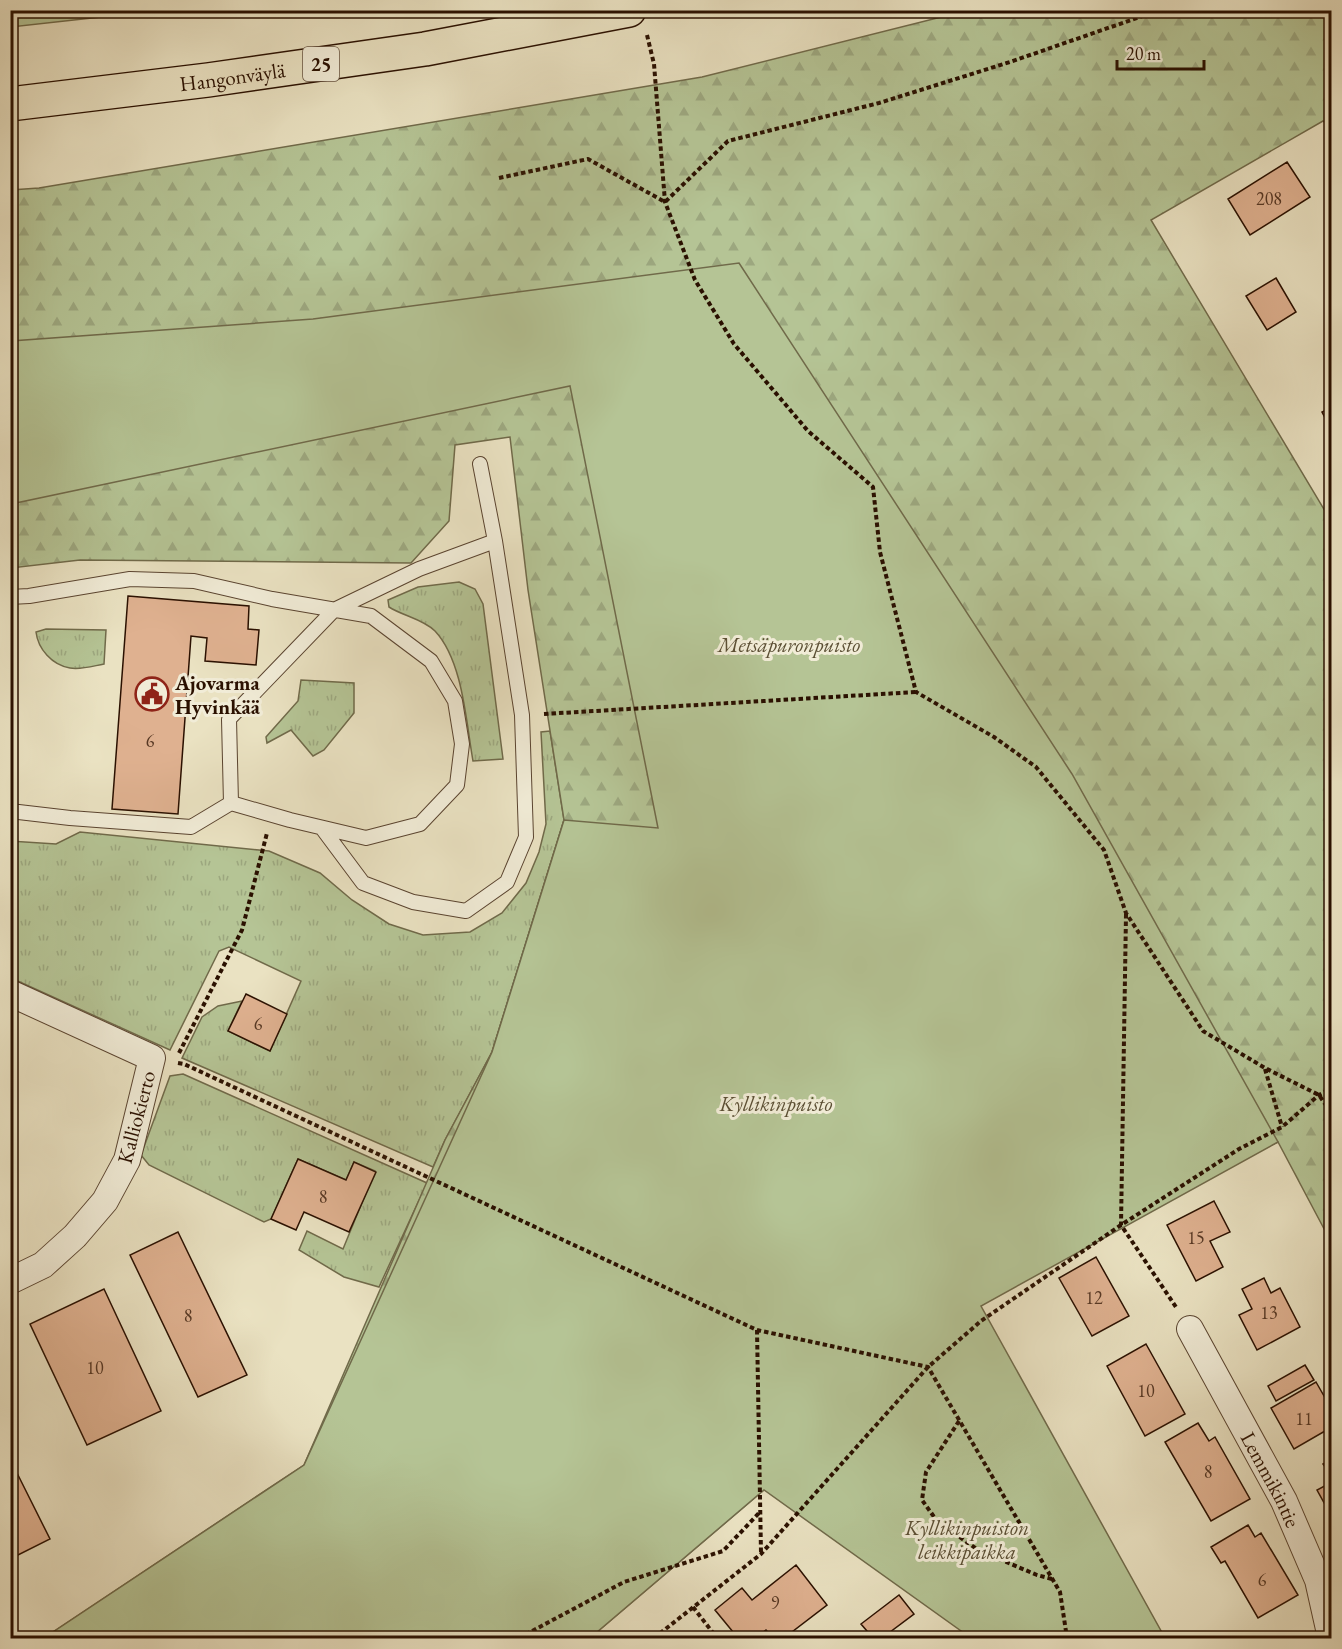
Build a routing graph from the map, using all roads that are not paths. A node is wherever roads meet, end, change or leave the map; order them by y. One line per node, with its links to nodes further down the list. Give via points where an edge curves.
1 (638, 21): 2 (highway, Hangonväylä / 25)
2 (10, 104)
3 (480, 464): 4 (lane)
4 (495, 540): 6 (lane, via 419,569); 9 (lane, via 522,715 526,837 507,882 466,911 413,902 363,883)
5 (10, 597): 6 (lane, via 130,579 194,581)
6 (334, 610): 7 (lane, via 229,719); 9 (lane, via 371,616 431,661 455,701 462,744 457,784 420,824 366,838)
7 (231, 803): 8 (lane, via 191,827); 9 (lane)
8 (10, 811)
9 (322, 828)
10 (10, 993): 11 (street, Kalliokierto, via 152,1058 127,1160 105,1201 43,1265)
11 (10, 1281)
12 (1190, 1329): 13 (street, Lemmikintie, via 1284,1501 1318,1580)
13 (1332, 1638)

